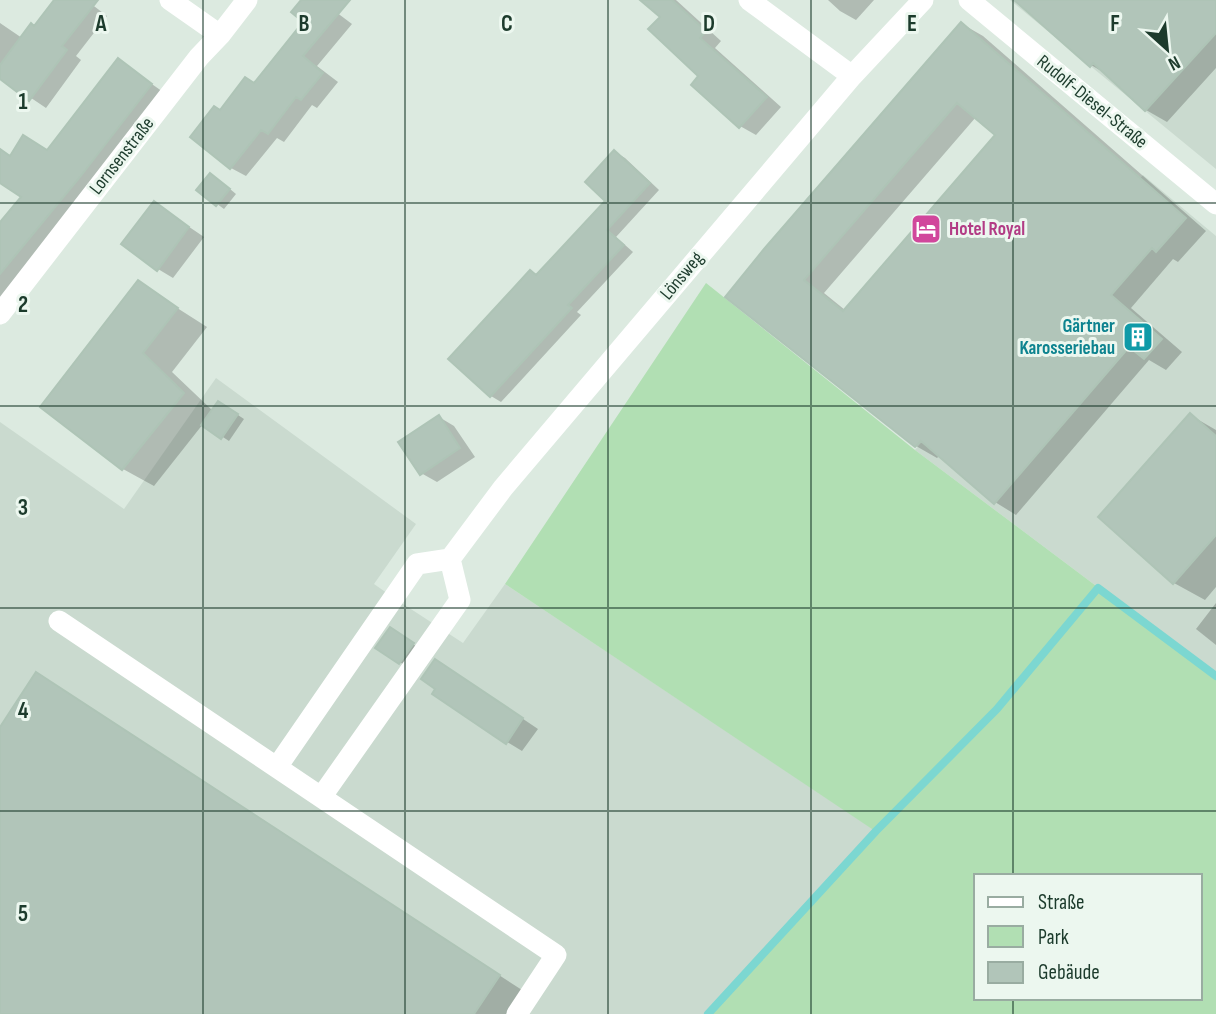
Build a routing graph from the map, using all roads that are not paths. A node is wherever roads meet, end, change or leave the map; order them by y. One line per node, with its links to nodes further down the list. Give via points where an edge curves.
1 (170, 0): 6 (street)
2 (247, 0): 6 (street, Lornsenstraße)
3 (750, 0): 7 (street)
4 (923, 0): 7 (street, Lönsweg)
5 (969, 0): 8 (street, Rudolf-Diesel-Straße)
6 (220, 35): 9 (street, Lornsenstraße)
7 (852, 76): 10 (street, Lönsweg, via 503,488)
8 (1216, 204)
9 (0, 314)
10 (450, 559): 12 (street, via 417,564); 13 (street, via 460,600)
11 (59, 621): 12 (street)
12 (277, 767): 13 (street)
13 (322, 796): 14 (street, via 556,955)
14 (517, 1014)

